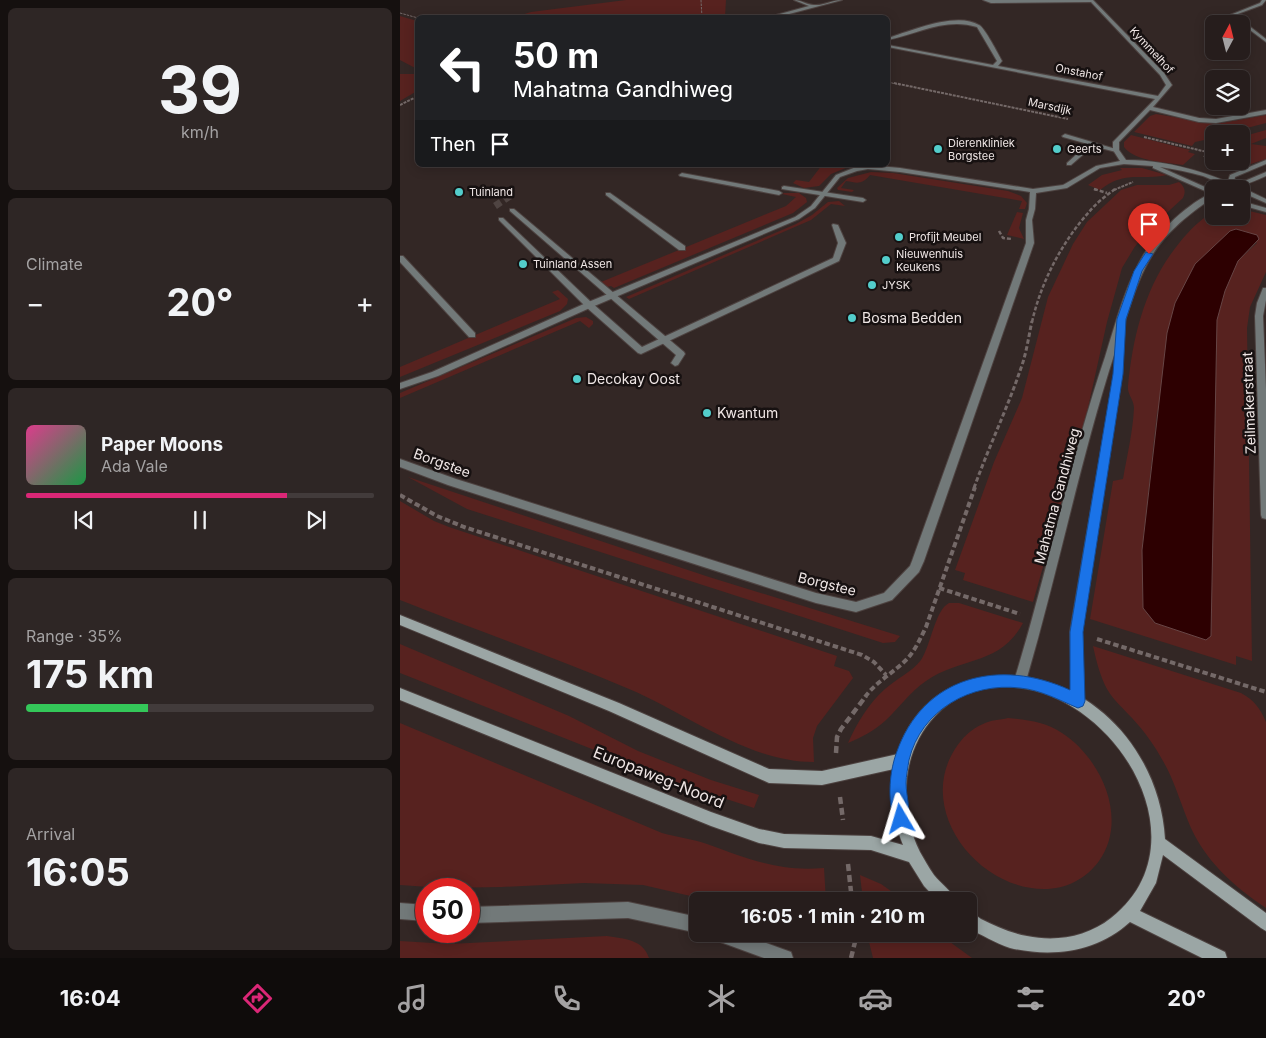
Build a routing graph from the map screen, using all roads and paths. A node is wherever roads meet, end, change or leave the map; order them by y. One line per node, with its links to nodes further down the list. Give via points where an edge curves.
1 (701, 0): 9 (path)
2 (796, 0): 7 (street)
3 (840, 0): 7 (street)
4 (985, 0): 5 (street)
5 (1091, 0): 18 (street, Kymmelhof, via 1168,80 1168,88)
6 (1265, 0): 13 (street, via 1232,15)
7 (812, 6): 10 (street)
8 (400, 13): 11 (path)
9 (702, 15)
10 (778, 15)
11 (415, 17)
12 (890, 38): 15 (street, via 950,22 974,24 979,26 1000,61)
13 (1266, 41)
14 (890, 46): 15 (street, Onstahof)
15 (994, 66): 18 (street, Onstahof)
16 (890, 82): 22 (path, Marsdijk)
17 (415, 98): 19 (path)
18 (1159, 98): 20 (street, Kymmelhof)
19 (400, 105)
20 (1149, 108): 21 (street, via 1216,121); 23 (street, Kymmelhof)
21 (1266, 112)
22 (1068, 119)
23 (1125, 132): 26 (street, Kymmelhof, via 1116,142); 27 (path)
24 (1065, 136): 25 (street)
25 (1092, 143): 26 (street); 30 (street)
26 (1116, 150): 28 (street)
27 (1205, 152)
28 (1124, 162): 31 (street); 42 (street, via 1098,167 1065,187)
29 (1266, 162): 37 (street, via 1232,176)
30 (1069, 164)
31 (1147, 164): 36 (street, via 1176,167); 41 (street)
32 (864, 167): 45 (street, via 838,176)
33 (876, 167): 42 (street)
34 (1266, 174): 39 (street)
35 (682, 175): 43 (street)
36 (1217, 180)
37 (1231, 180)
38 (1137, 181): 69 (path, via 1116,188 1090,210 1070,235 1049,273 1034,313 1021,369 986,455)
39 (1250, 182)
40 (784, 188): 45 (street)
41 (1205, 189)
42 (1033, 191): 66 (street, Borgstee, via 1030,243 918,561 915,569 888,597 856,606 816,598)
43 (779, 193)
44 (608, 194): 55 (street)
45 (824, 194): 47 (street); 58 (street, via 797,218)
46 (1250, 194): 49 (street)
47 (863, 200)
48 (1205, 200): 60 (street, Mahatma Gandhiweg, via 1175,222 1156,242 1138,271)
49 (1266, 201)
50 (1250, 206): 52 (street)
51 (512, 210): 58 (street)
52 (1266, 210)
53 (501, 220): 59 (street)
54 (836, 225): 62 (street, via 842,243 836,258)
55 (682, 248)
56 (400, 258): 61 (street)
57 (1266, 291): 65 (street, Zeilmakerstraat, via 1259,316)
58 (614, 295): 59 (street); 62 (street)
59 (589, 306): 62 (street, via 642,351); 64 (street, via 435,374)
60 (1121, 319): 71 (street, Mahatma Gandhiweg, via 1103,371); 72 (street, Mahatma Gandhiweg, via 1118,374)
61 (472, 335)
62 (665, 340): 63 (street, via 681,354)
63 (675, 363)
64 (400, 386)
65 (1265, 435): 68 (street, Zeilmakerstraat)
66 (400, 463)
67 (400, 495): 73 (path, via 464,527 862,655)
68 (1266, 514)
69 (939, 588): 71 (path); 73 (path, via 915,649)
70 (400, 620): 79 (main road, via 614,707 769,776)
71 (1039, 620): 74 (street, Mahatma Gandhiweg)
72 (1076, 632): 75 (path); 77 (street, Mahatma Gandhiweg)
73 (886, 675): 79 (path, via 870,690 837,737)
74 (1020, 681): 77 (main road, via 1049,688); 78 (main road, via 981,683 946,697 918,723)
75 (1266, 692)
76 (400, 694): 80 (main road, Europaweg-Noord, via 759,836 802,842)
77 (1078, 701): 81 (main road, via 1110,726 1136,760 1153,800)
78 (902, 760): 79 (main road); 82 (main road, via 898,782 899,807)
79 (838, 775): 80 (path)
80 (845, 841): 82 (main road, Europaweg-Noord, via 872,843); 83 (path)
81 (1158, 842): 87 (main road, via 1150,880); 90 (main road)
82 (914, 856): 84 (main road)
83 (851, 892)
84 (938, 892)
85 (400, 911): 86 (street)
86 (415, 912)
87 (1130, 914): 91 (main road, via 1098,937 1058,947 1015,942); 96 (main road)
88 (480, 915): 89 (street, via 628,910)
89 (689, 923)
90 (1266, 923)
91 (977, 925)
92 (741, 942): 94 (street)
93 (855, 942): 95 (path)
94 (784, 958)
95 (851, 958)
96 (1219, 958)

